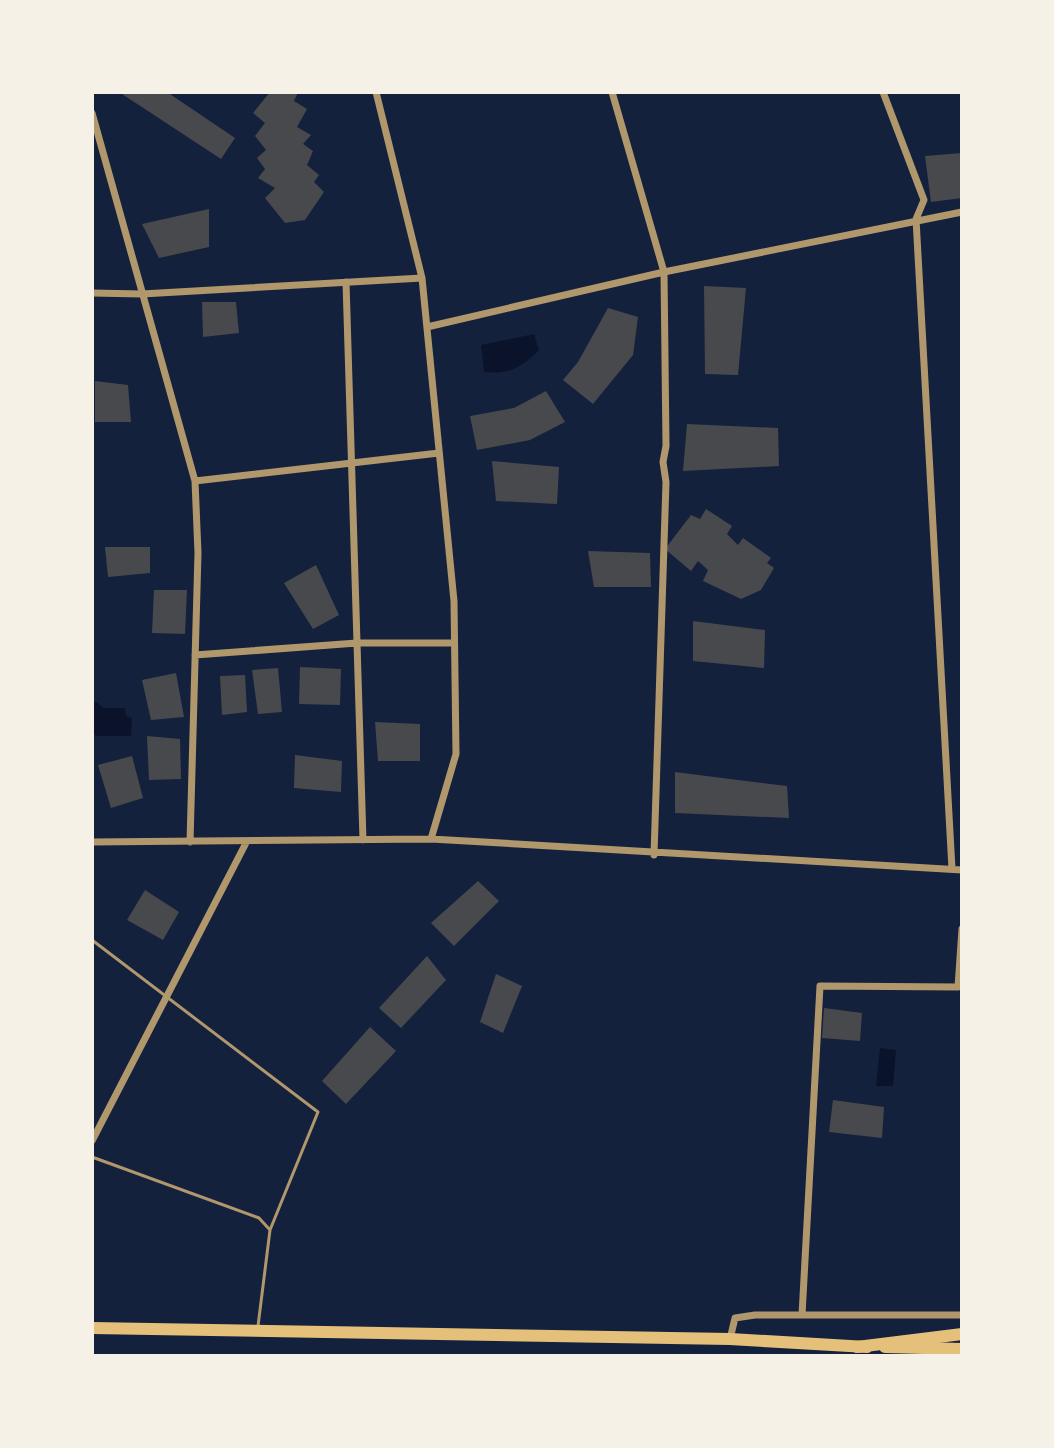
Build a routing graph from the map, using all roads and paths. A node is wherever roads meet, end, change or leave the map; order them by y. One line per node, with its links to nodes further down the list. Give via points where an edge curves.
1 (376, 92): 8 (street)
2 (612, 92): 7 (street)
3 (883, 92): 6 (street, via 924,200)
4 (92, 113): 11 (street)
5 (962, 212): 6 (street)
6 (916, 219): 7 (street); 25 (street)
7 (664, 272): 12 (street); 24 (street, via 666,482)
8 (422, 278): 9 (street); 12 (street)
9 (346, 282): 11 (street); 14 (street)
10 (92, 293): 11 (street)
11 (142, 294): 15 (street)
12 (427, 327): 13 (street)
13 (439, 453): 14 (street); 17 (street)
14 (351, 463): 15 (street); 16 (street)
15 (195, 481): 18 (street)
16 (357, 643): 17 (street); 18 (street); 20 (street)
17 (454, 643): 19 (street, via 456,754)
18 (195, 655): 23 (street)
19 (431, 839): 20 (street); 24 (street)
20 (363, 840): 21 (street)
21 (247, 841): 23 (street); 29 (street)
22 (92, 842): 23 (street)
23 (190, 842)
24 (654, 855): 25 (street)
25 (952, 869): 26 (street)
26 (962, 870)
27 (962, 929): 33 (street, via 958,987 820,986)
28 (92, 940): 29 (lane)
29 (166, 996): 30 (street); 32 (lane, via 318,1112)
30 (92, 1139)
31 (92, 1157): 32 (lane, via 259,1218)
32 (270, 1230): 36 (lane)
33 (802, 1315): 34 (street); 38 (street, via 735,1318)
34 (962, 1315)
35 (92, 1328): 36 (highway)
36 (257, 1331): 38 (highway)
37 (962, 1334): 39 (highway)
38 (730, 1339): 39 (highway)
39 (857, 1347): 40 (highway)
40 (962, 1349)

